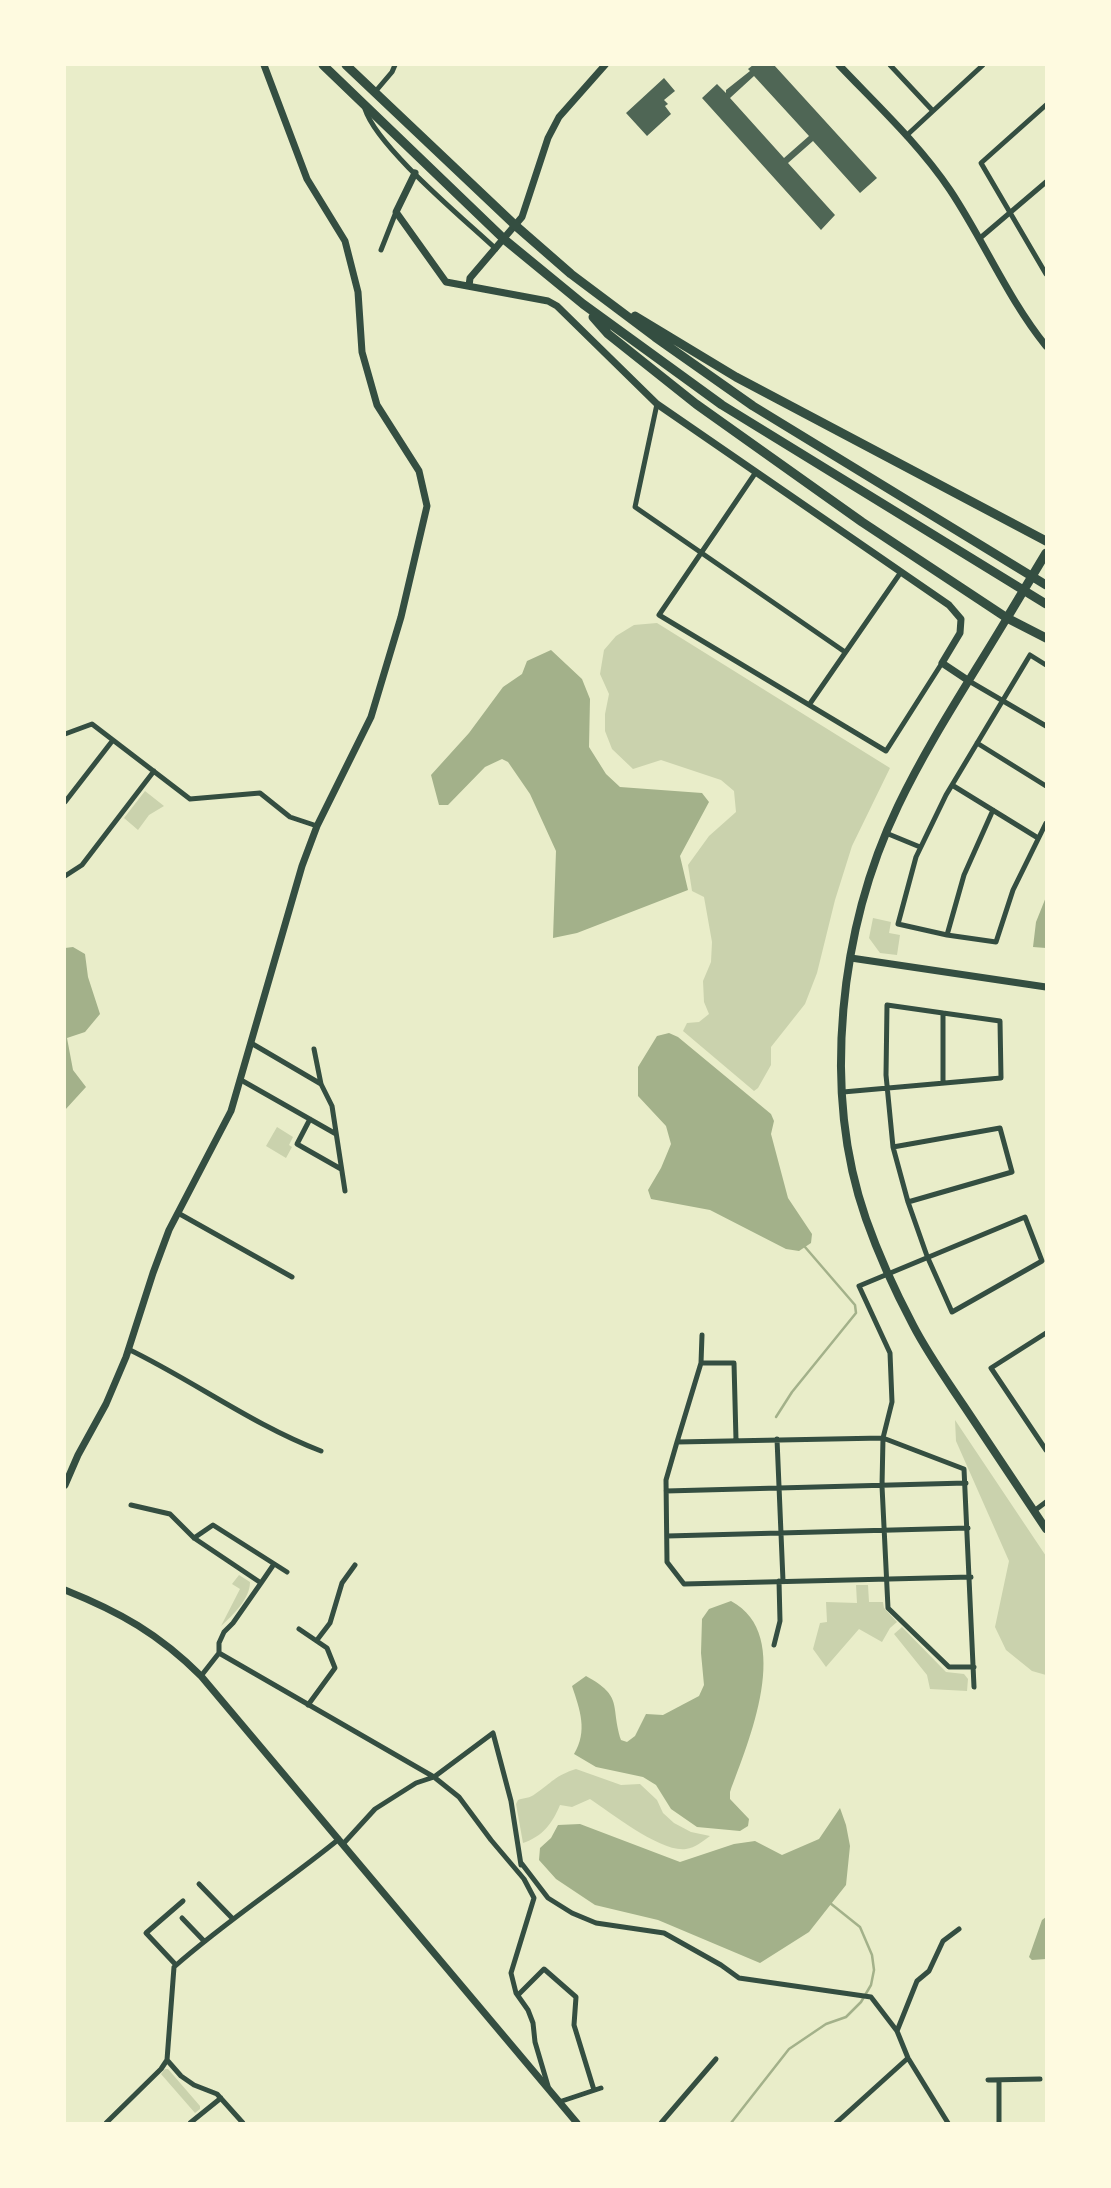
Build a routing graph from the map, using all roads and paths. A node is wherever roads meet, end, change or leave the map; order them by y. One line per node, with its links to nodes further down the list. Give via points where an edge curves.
1 (264, 65): 57 (street, via 307,179 345,241 358,292 362,352 377,405 418,471 427,506 371,717)
2 (323, 65): 12 (main road)
3 (346, 65): 11 (main road)
4 (395, 65): 11 (street)
5 (604, 65): 20 (street, via 559,117)
6 (839, 65): 15 (street)
7 (890, 65): 10 (street)
8 (902, 65): 10 (street)
9 (983, 65): 14 (street)
10 (895, 71): 14 (street)
11 (375, 92): 20 (main road)
12 (364, 105): 16 (street, via 392,149); 22 (main road)
13 (1046, 105): 19 (street, via 981,163)
14 (933, 111): 15 (street)
15 (906, 136): 21 (street, via 941,177)
16 (415, 173): 18 (street); 23 (street)
17 (1046, 182): 19 (street)
18 (396, 212): 24 (street); 27 (street, via 446,282)
19 (1010, 213): 21 (street); 25 (street)
20 (516, 226): 22 (street); 28 (main road)
21 (979, 239): 30 (street)
22 (505, 240): 23 (street); 29 (main road)
23 (496, 249): 27 (street, via 470,278)
24 (380, 250)
25 (1044, 261): 26 (street)
26 (1046, 274)
27 (469, 286): 31 (street, via 557,306)
28 (598, 293): 33 (main road, via 736,377); 37 (main road, via 753,406)
29 (583, 304): 38 (main road, via 722,405); 39 (main road, via 608,334 696,404)
30 (1046, 346)
31 (657, 404): 32 (street); 35 (street, via 635,507)
32 (756, 472): 35 (street); 36 (street)
33 (1046, 541)
34 (1046, 553): 39 (main road)
35 (701, 554): 41 (street); 46 (street, via 659,615)
36 (901, 572): 41 (street); 42 (street, via 949,605 961,619 960,633)
37 (1046, 585)
38 (1043, 602)
39 (1007, 618): 40 (main road); 44 (main road)
40 (1046, 638)
41 (845, 652): 46 (street)
42 (942, 663): 44 (street); 46 (street, via 886,751)
43 (1046, 665): 45 (street, via 1030,655)
44 (969, 681): 45 (street); 58 (main road, via 919,764)
45 (1002, 701): 47 (street); 50 (street)
46 (809, 705)
47 (1046, 726)
48 (65, 734): 49 (street, via 92,724)
49 (113, 740): 51 (street); 54 (street)
50 (977, 743): 52 (street); 53 (street)
51 (154, 771): 57 (street, via 190,799 260,793 290,817); 61 (street, via 82,865)
52 (952, 785): 55 (street); 60 (street)
53 (1046, 786)
54 (65, 802)
55 (993, 810): 59 (street); 62 (street, via 964,875)
56 (1046, 823): 59 (street)
57 (317, 826): 66 (street)
58 (886, 833): 60 (street); 63 (main road, via 861,908)
59 (1038, 838): 62 (street, via 1013,890 996,942)
60 (920, 847): 62 (street, via 898,924)
61 (65, 876)
62 (947, 935)
63 (851, 958): 64 (street); 72 (main road, via 843,1028)
64 (1046, 987)
65 (943, 1013): 69 (street); 69 (street, via 1000,1021 1000,1079); 71 (street, via 887,1005)
66 (251, 1043): 68 (street); 70 (street)
67 (314, 1049): 70 (street)
68 (241, 1080): 73 (street); 79 (street)
69 (943, 1083): 71 (street)
70 (321, 1084): 74 (street, via 332,1107)
71 (887, 1089): 72 (street); 75 (street)
72 (843, 1092): 81 (main road, via 856,1183)
73 (310, 1119): 74 (street); 76 (street, via 297,1144)
74 (335, 1134): 76 (street)
75 (893, 1147): 78 (street); 78 (street, via 1000,1128 1012,1171)
76 (341, 1169): 77 (street)
77 (345, 1191)
78 (908, 1202): 80 (street)
79 (178, 1213): 82 (street); 85 (street)
80 (926, 1256): 80 (street, via 952,1312 1042,1261 1025,1217); 81 (street)
81 (887, 1274): 87 (street, via 859,1286 890,1353 892,1402); 100 (main road, via 930,1354)
82 (292, 1277)
83 (1046, 1333): 91 (street, via 991,1368)
84 (702, 1335): 86 (street)
85 (128, 1349): 92 (street, via 286,1437); 94 (street)
86 (701, 1363): 89 (street, via 734,1363); 90 (street)
87 (883, 1438): 88 (street); 93 (street, via 964,1469); 95 (street)
88 (777, 1439): 89 (street); 96 (street)
89 (736, 1440): 90 (street)
90 (677, 1442): 97 (street)
91 (1046, 1450)
92 (321, 1451)
93 (966, 1483): 95 (street); 101 (street)
94 (65, 1485)
95 (882, 1486): 96 (street); 103 (street)
96 (780, 1488): 97 (street); 104 (street)
97 (666, 1491): 105 (street)
98 (1046, 1502): 100 (street)
99 (131, 1505): 106 (street, via 170,1514)
100 (1034, 1511): 102 (main road)
101 (968, 1528): 103 (street); 110 (street)
102 (1046, 1529)
103 (884, 1530): 104 (street); 111 (street)
104 (782, 1533): 105 (street); 112 (street)
105 (667, 1536): 112 (street, via 667,1562 684,1584)
106 (194, 1538): 107 (street, via 213,1525); 113 (street)
107 (274, 1564): 109 (street); 113 (street)
108 (355, 1565): 116 (street, via 342,1583 330,1623)
109 (287, 1572)
110 (971, 1577): 111 (street); 119 (street)
111 (887, 1578): 112 (street); 119 (street, via 888,1608 949,1667)
112 (781, 1581): 117 (street)
113 (261, 1583): 118 (street, via 224,1632)
114 (65, 1590): 120 (street, via 135,1623)
115 (299, 1629): 116 (street)
116 (317, 1640): 122 (street, via 327,1648 335,1668)
117 (774, 1645)
118 (219, 1653): 120 (street); 122 (street)
119 (974, 1667): 121 (street)
120 (201, 1676): 124 (street)
121 (974, 1687)
122 (308, 1706): 123 (street)
123 (434, 1777): 124 (street, via 375,1809); 125 (street, via 493,1733); 126 (street, via 459,1797)
124 (341, 1842): 130 (street); 144 (street)
125 (522, 1864): 126 (street); 135 (street, via 548,1898 572,1913 596,1923 664,1933 739,1978 871,1997)
126 (517, 1869): 134 (street, via 534,1898 511,1973)
127 (199, 1884): 130 (street)
128 (183, 1901): 133 (street, via 146,1933)
129 (182, 1917): 132 (street)
130 (232, 1918): 132 (street)
131 (959, 1929): 135 (street, via 943,1941 929,1970 917,1981)
132 (204, 1941): 133 (street)
133 (176, 1965): 138 (street)
134 (518, 1995): 143 (street, via 544,1969 576,1997 574,2025); 144 (street, via 533,2023)
135 (897, 2031): 136 (street)
136 (908, 2058): 152 (street); 153 (street)
137 (716, 2059): 151 (street)
138 (167, 2060): 145 (street, via 181,2076); 147 (street)
139 (1040, 2079): 141 (street)
140 (988, 2080): 141 (street)
141 (999, 2080): 154 (street)
142 (601, 2088): 143 (street)
143 (594, 2090): 146 (street)
144 (549, 2091): 146 (street)
145 (221, 2098): 148 (street); 149 (street)
146 (559, 2102): 150 (street)
147 (106, 2123)
148 (190, 2123)
149 (243, 2123)
150 (576, 2123)
151 (661, 2123)
152 (836, 2123)
153 (948, 2123)
154 (999, 2123)

